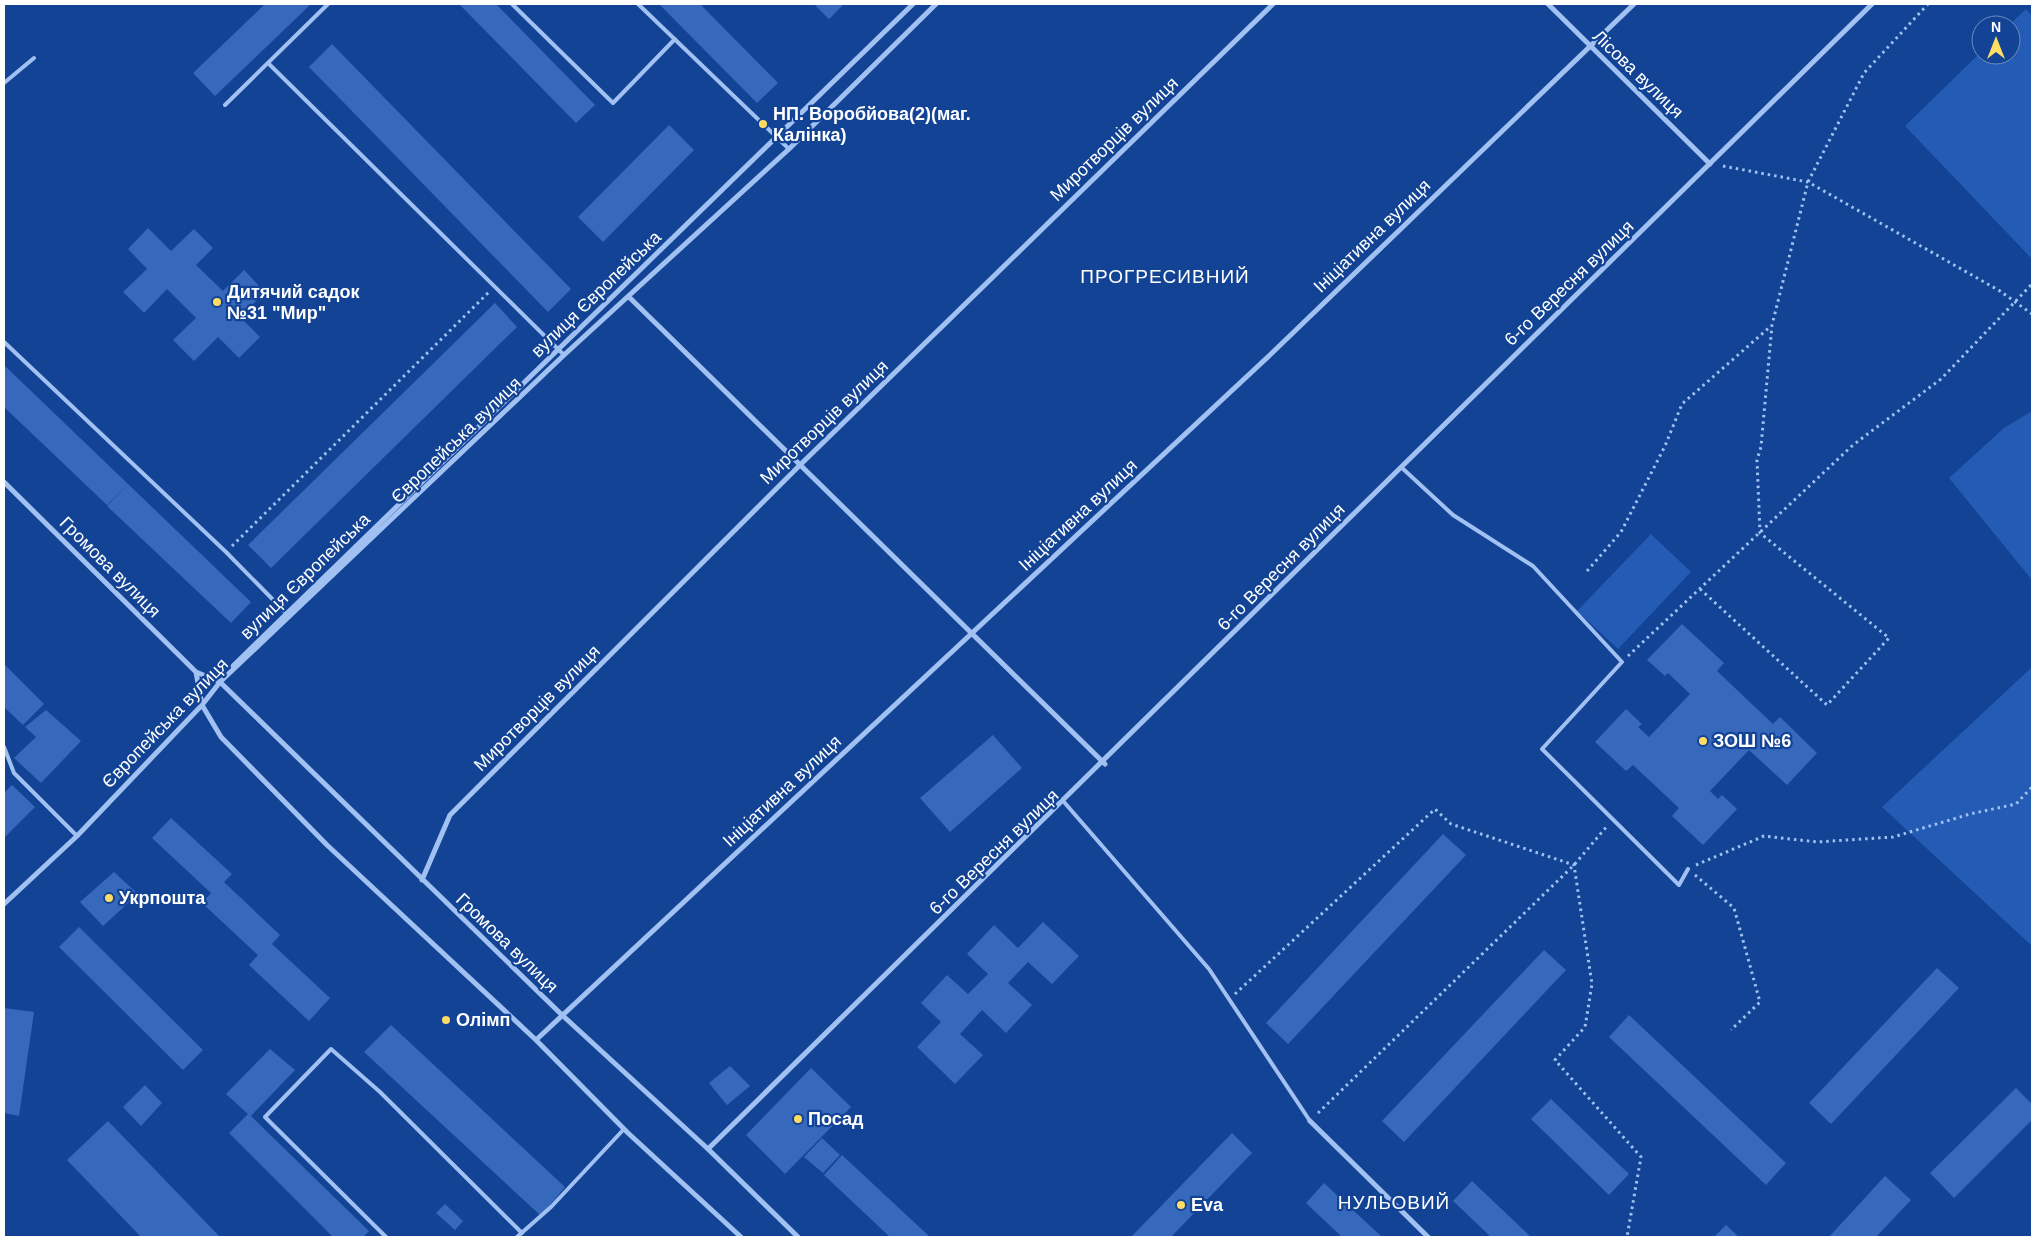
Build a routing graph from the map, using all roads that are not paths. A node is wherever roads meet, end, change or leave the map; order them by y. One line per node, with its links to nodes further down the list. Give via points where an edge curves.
1 (328, 4): 13 (lane)
2 (512, 4): 10 (lane, via 613,103)
3 (638, 4): 10 (lane)
4 (913, 4): 26 (street, вулиця Європейська)
5 (936, 4): 16 (street, Європейська вулиця)
6 (1274, 4): 21 (street, Миротворців вулиця)
7 (1548, 4): 11 (street, Лісова вулиця)
8 (1634, 4): 11 (street, Ініціативна вулиця)
9 (1872, 4): 17 (street, 6-го Вересня вулиця)
10 (675, 39): 16 (lane)
11 (1589, 46): 17 (street, Лісова вулиця); 25 (street, Ініціативна вулиця, via 1272,353)
12 (34, 58): 14 (lane)
13 (268, 63): 15 (lane); 20 (lane)
14 (4, 83)
15 (225, 105)
16 (789, 149): 18 (street, Європейська вулиця)
17 (1710, 164): 22 (street, 6-го Вересня вулиця)
18 (629, 297): 20 (street, Європейська вулиця); 21 (street)
19 (4, 342): 24 (lane)
20 (564, 355): 24 (street, Європейська вулиця)
21 (800, 465): 25 (street); 35 (street, Миротворців вулиця, via 450,815)
22 (1401, 467): 31 (street, 6-го Вересня вулиця); 34 (lane, via 1453,515 1533,566 1622,662 1542,749 1679,885)
23 (4, 482): 27 (street, Громова вулиця)
24 (290, 617): 28 (street, Європейська вулиця)
25 (972, 633): 31 (street); 37 (street, Ініціативна вулиця)
26 (233, 666)
27 (196, 672): 28 (street, Громова вулиця); 29 (street)
28 (220, 682): 29 (street, Європейська вулиця); 35 (street, Громова вулиця)
29 (202, 705): 33 (street, Європейська вулиця); 38 (street, via 221,737 327,845)
30 (4, 747): 33 (lane, via 14,773)
31 (1104, 764): 32 (street, 6-го Вересня вулиця)
32 (1064, 802): 39 (lane, via 1209,969); 41 (street, 6-го Вересня вулиця)
33 (76, 836): 36 (street, Європейська вулиця)
34 (1688, 869)
35 (422, 880): 37 (street, Громова вулиця)
36 (4, 904)
37 (562, 1015): 38 (street, Ініціативна вулиця); 41 (street, Громова вулиця)
38 (536, 1040): 40 (street)
39 (1310, 1120): 47 (street)
40 (624, 1129): 42 (lane); 45 (street)
41 (708, 1149): 46 (street, Громова вулиця)
42 (522, 1232): 43 (lane, via 380,1092 331,1049 265,1117); 44 (lane)
43 (386, 1237)
44 (517, 1237)
45 (741, 1237)
46 (798, 1237)
47 (1428, 1237)

